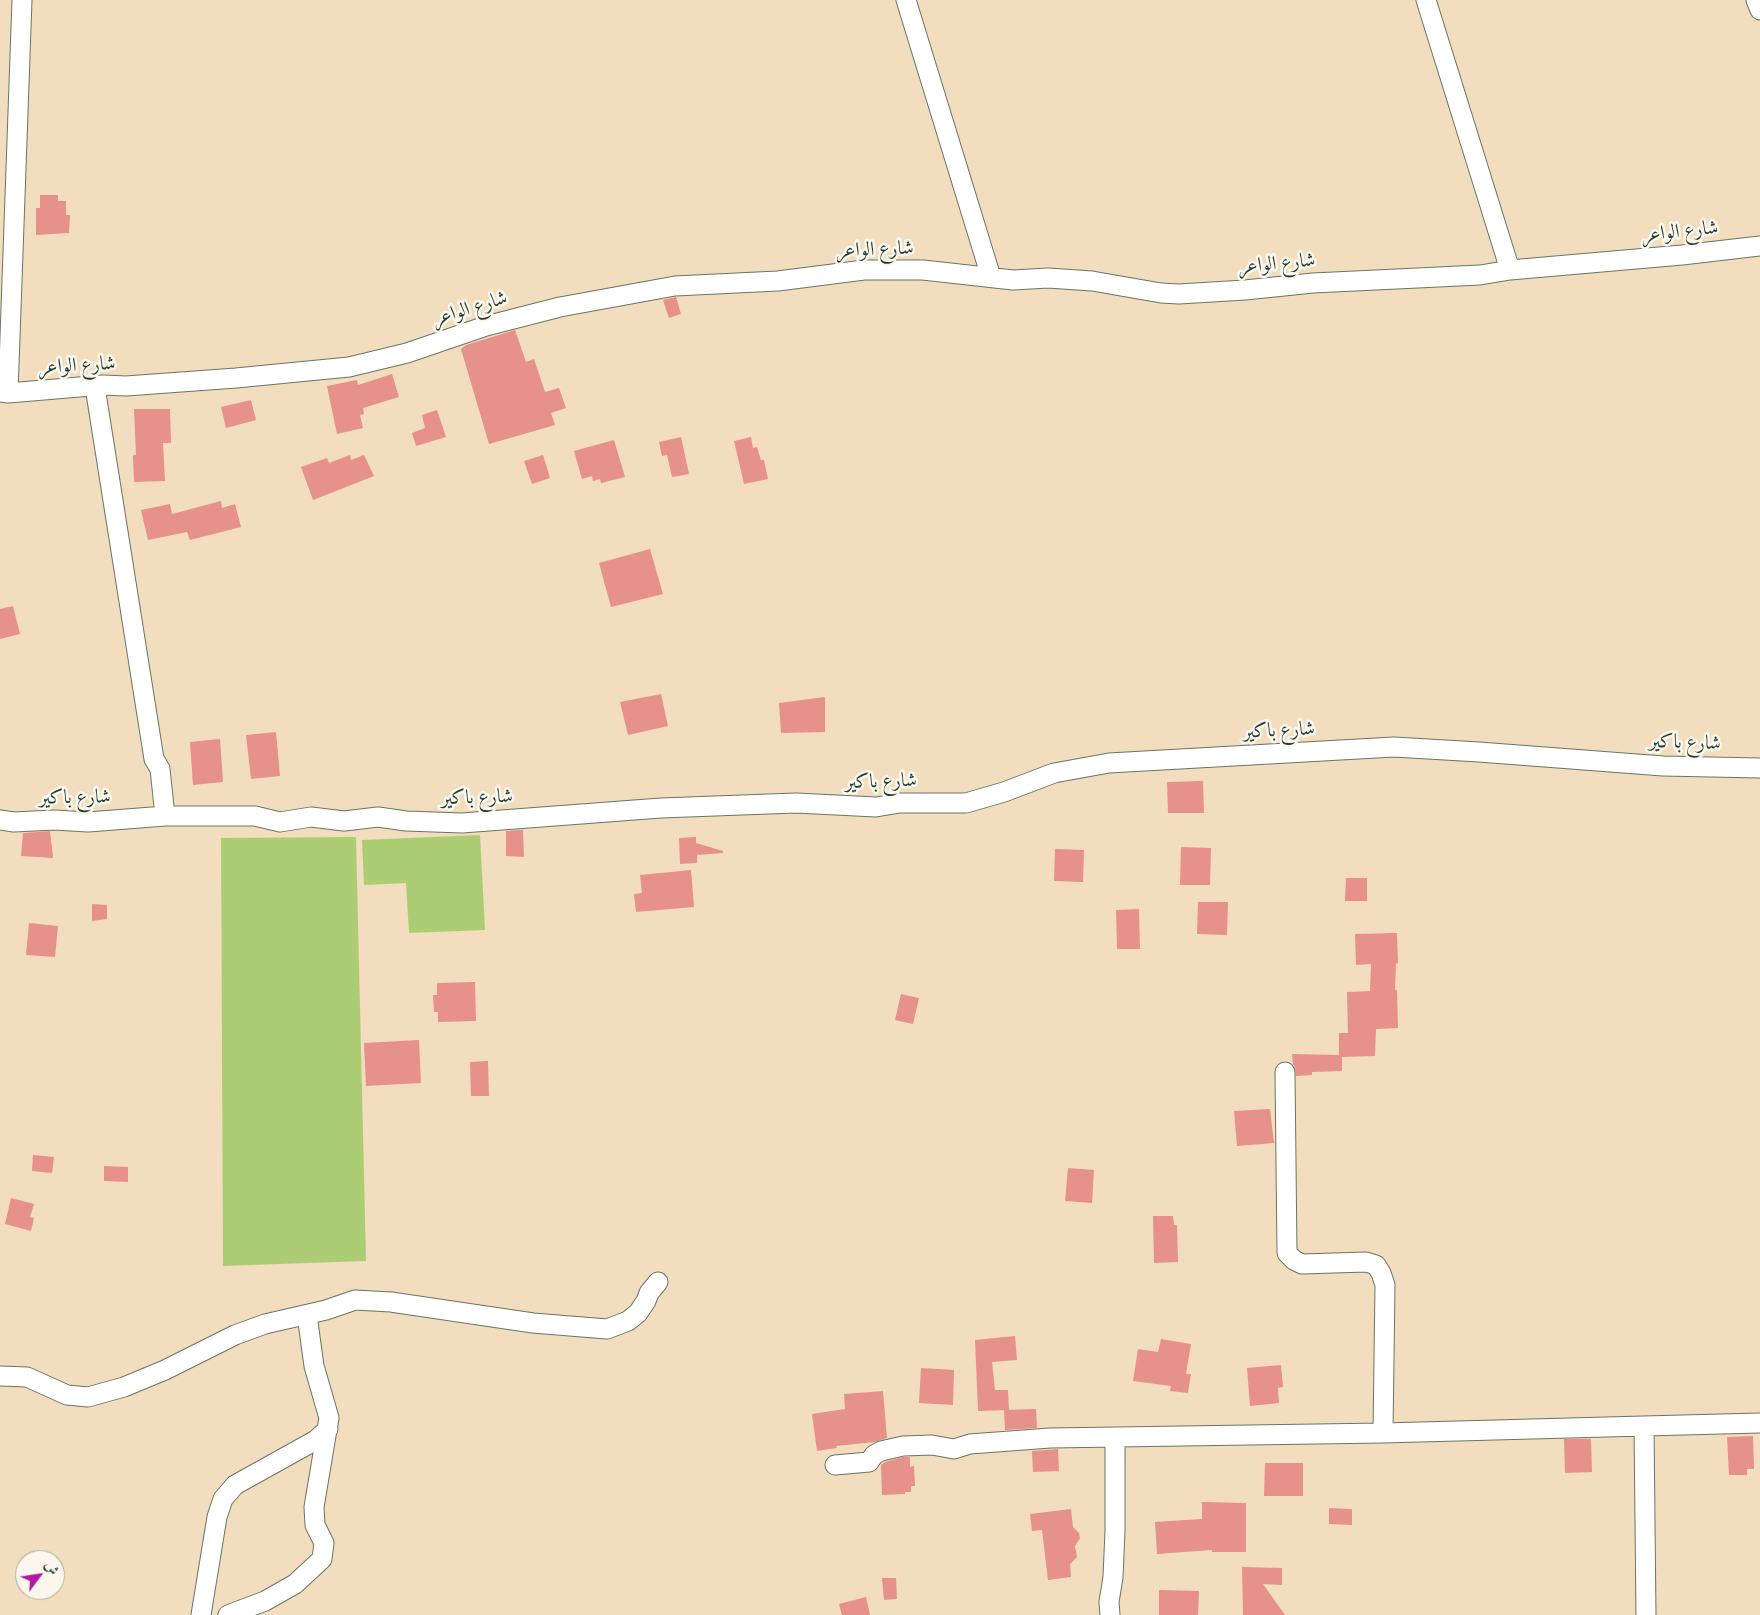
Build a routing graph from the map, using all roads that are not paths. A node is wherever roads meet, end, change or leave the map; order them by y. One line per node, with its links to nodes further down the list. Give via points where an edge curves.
1 (22, 0): 10 (street)
2 (906, 0): 8 (street)
3 (1426, 0): 7 (street)
4 (1756, 0): 5 (street)
5 (1760, 10)
6 (1760, 246): 7 (street, شارع الواعر)
7 (1510, 270): 8 (street, شارع الواعر, via 1480,275 1313,283 1179,294 1092,281)
8 (991, 277): 9 (street, شارع الواعر, via 923,270 864,270 778,281 676,286 486,326 407,353 349,367 246,378)
9 (95, 387): 10 (street, شارع الواعر); 12 (street)
10 (4, 389)
11 (1760, 768): 12 (street, شارع باكير, via 1664,766 1394,747 1109,763 1054,773 966,803 900,803 876,807 796,803 462,823 406,822 378,817 344,821 311,817 280,822 256,816)
12 (165, 814): 13 (street, شارع باكير, via 88,822)
13 (0, 820)
14 (1285, 1072): 21 (street, via 1287,1253 1302,1264 1366,1262 1376,1265 1381,1273 1385,1285)
15 (658, 1282): 16 (street, via 638,1313 628,1321 607,1329 533,1323 372,1300 355,1300)
16 (307, 1315): 17 (street, via 234,1335 165,1370 88,1397 67,1395 27,1377); 20 (street, via 314,1366 329,1418)
17 (0, 1376)
18 (1760, 1423): 19 (street)
19 (1644, 1426): 21 (street); 27 (street)
20 (328, 1429): 24 (street, via 316,1440 235,1485 223,1499 217,1517); 25 (street, via 314,1507 315,1525 324,1542 322,1559 295,1584)
21 (1383, 1433): 22 (street)
22 (1115, 1438): 23 (street, via 1050,1438 970,1444 954,1449 932,1445 903,1446 880,1452 870,1462); 26 (street, via 1114,1577)
23 (835, 1465)
24 (201, 1615)
25 (228, 1615)
26 (1110, 1615)
27 (1646, 1615)

